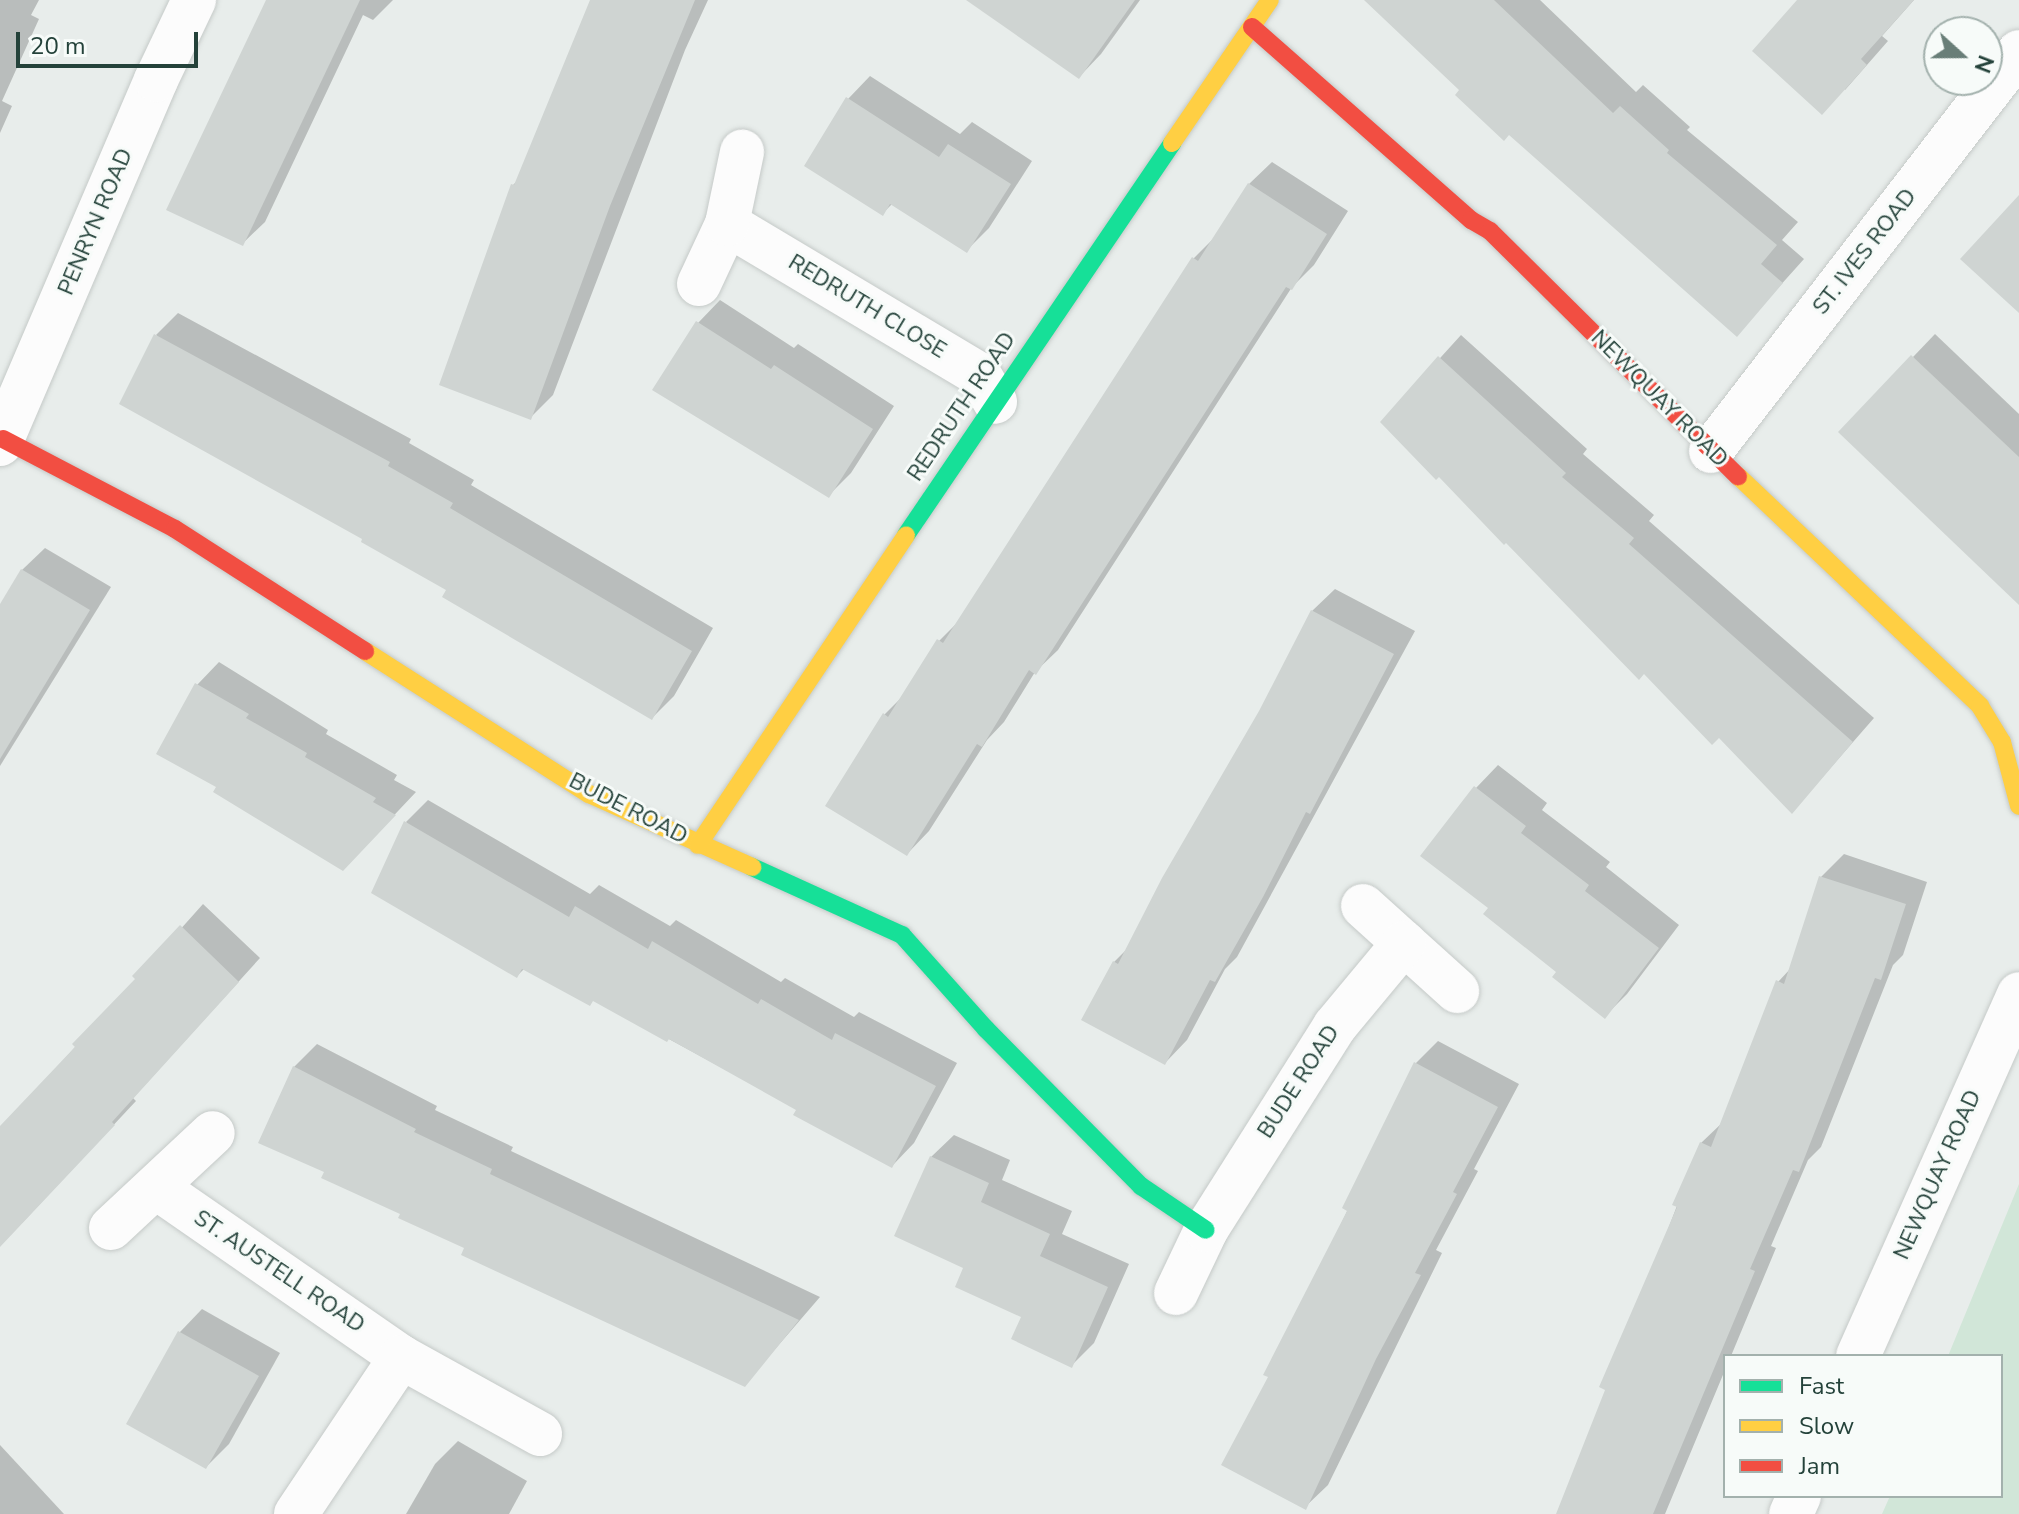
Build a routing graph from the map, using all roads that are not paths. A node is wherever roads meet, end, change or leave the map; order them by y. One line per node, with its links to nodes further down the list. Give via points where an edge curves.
1 (194, 0): 9 (street, PENRYN ROAD)
2 (1270, 0): 3 (street, REDRUTH ROAD)
3 (1252, 27): 8 (street, REDRUTH ROAD); 10 (street, NEWQUAY ROAD, via 1471,220 1490,231)
4 (2019, 52): 10 (street, ST. IVES ROAD)
5 (742, 152): 6 (street)
6 (727, 224): 7 (street); 8 (street, REDRUTH CLOSE, via 979,374)
7 (699, 284)
8 (995, 402): 12 (street, REDRUTH ROAD)
9 (2, 442): 12 (street, BUDE ROAD, via 175,529 589,794)
10 (1711, 451): 11 (street, NEWQUAY ROAD, via 1980,706 2002,742)
11 (2019, 806)
12 (698, 845): 20 (street, BUDE ROAD, via 902,935 1141,1186)
13 (1363, 906): 14 (street)
14 (1404, 943): 15 (street); 20 (street, BUDE ROAD, via 1335,1026)
15 (1457, 991)
16 (2019, 994): 22 (street, NEWQUAY ROAD)
17 (213, 1133): 18 (street)
18 (157, 1188): 19 (street); 23 (street, ST. AUSTELL ROAD)
19 (111, 1228)
20 (1206, 1230): 21 (street, BUDE ROAD)
21 (1176, 1293)
22 (1859, 1354)
23 (401, 1357): 24 (street, ST. AUSTELL ROAD); 25 (street)
24 (540, 1434)
25 (296, 1514)

